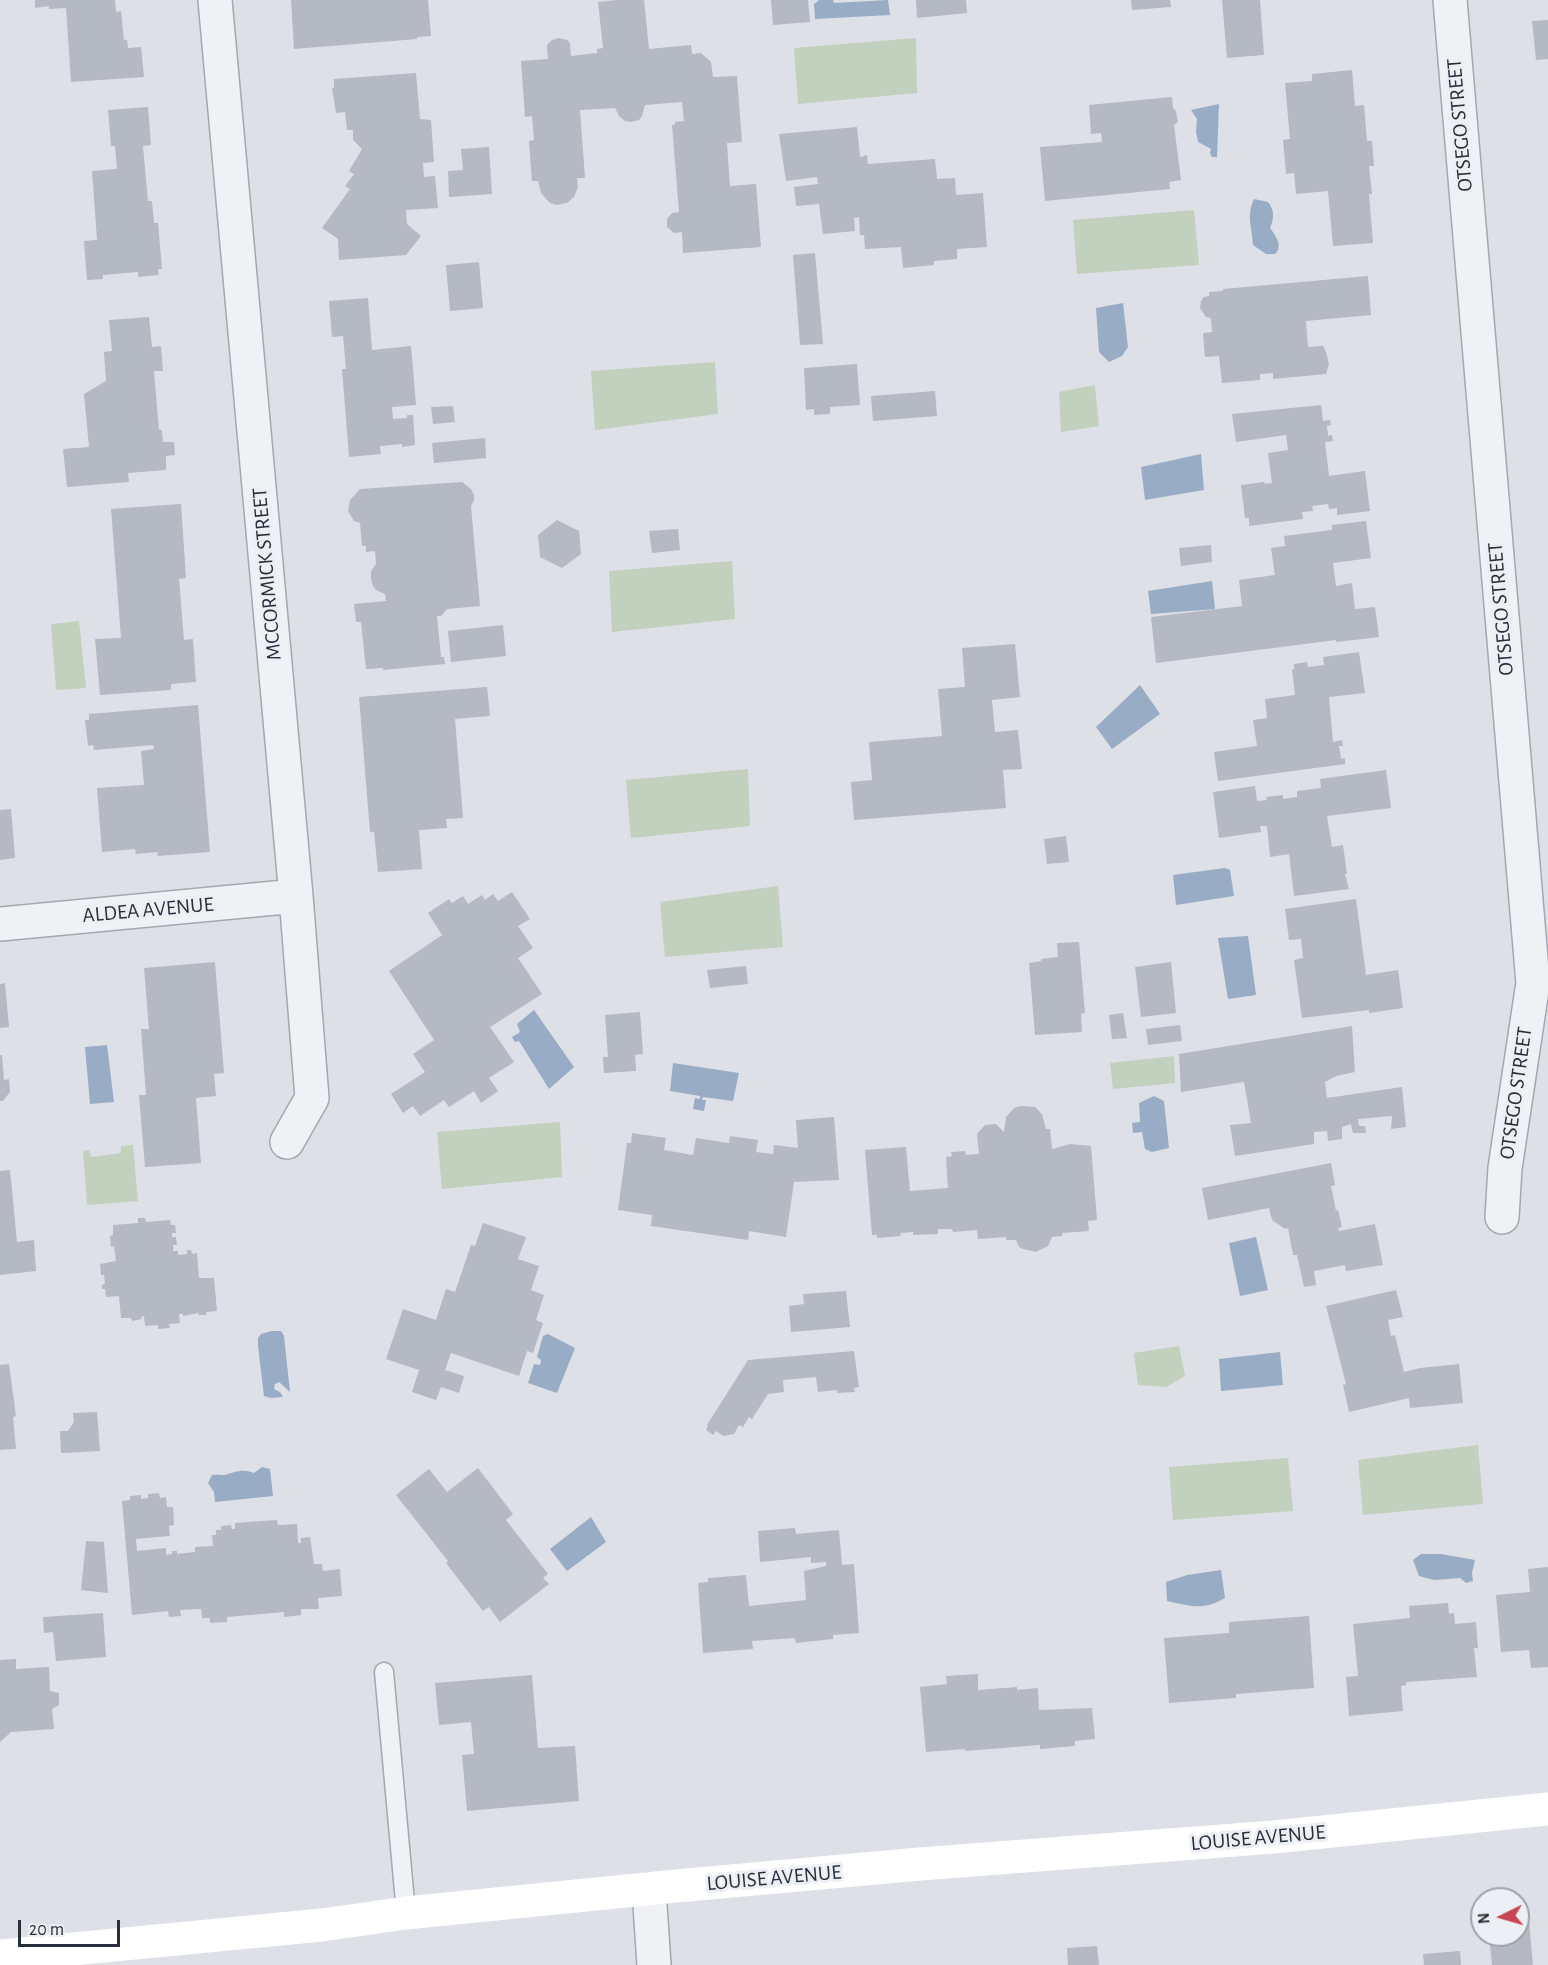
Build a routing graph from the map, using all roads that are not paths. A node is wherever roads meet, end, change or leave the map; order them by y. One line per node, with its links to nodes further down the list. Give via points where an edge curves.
1 (215, 0): 3 (street, MCCORMICK STREET)
2 (1450, 0): 5 (street, OTSEGO STREET)
3 (296, 896): 4 (street, ALDEA AVENUE); 6 (street, MCCORMICK STREET, via 312,1098)
4 (0, 924)
5 (1540, 984): 7 (street, OTSEGO STREET, via 1505,1168)
6 (287, 1142)
7 (1502, 1217)
8 (384, 1672): 11 (lane)
9 (1548, 1809): 10 (street, LOUISE AVENUE, via 1274,1838 920,1864)
10 (649, 1890): 11 (street, LOUISE AVENUE); 13 (street)
11 (406, 1912): 12 (street, LOUISE AVENUE, via 322,1925)
12 (0, 1956)
13 (654, 1965)

